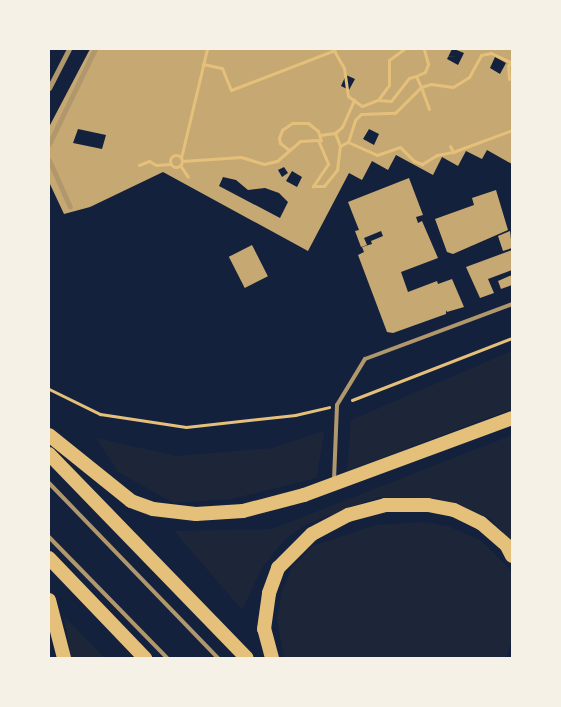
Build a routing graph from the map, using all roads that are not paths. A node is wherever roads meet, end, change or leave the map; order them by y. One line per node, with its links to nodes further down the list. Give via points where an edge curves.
1 (69, 49): 3 (street)
2 (95, 49): 4 (street)
3 (49, 88)
4 (49, 144)
5 (49, 160): 6 (street)
6 (70, 207)
7 (512, 304): 12 (lane, via 365,359 337,405)
8 (512, 418): 12 (highway)
9 (49, 435): 12 (highway, via 131,501 153,509 196,514 243,511)
10 (49, 454): 21 (highway)
11 (49, 483): 20 (lane)
12 (334, 484)
13 (49, 537): 19 (lane)
14 (512, 556): 22 (highway, via 507,546 481,523 454,510 428,505 385,505 348,515 312,534 278,568 269,593 264,629)
15 (49, 558): 18 (highway)
16 (49, 600): 17 (highway)
17 (64, 658)
18 (145, 658)
19 (168, 658)
20 (218, 658)
21 (247, 658)
22 (272, 658)

